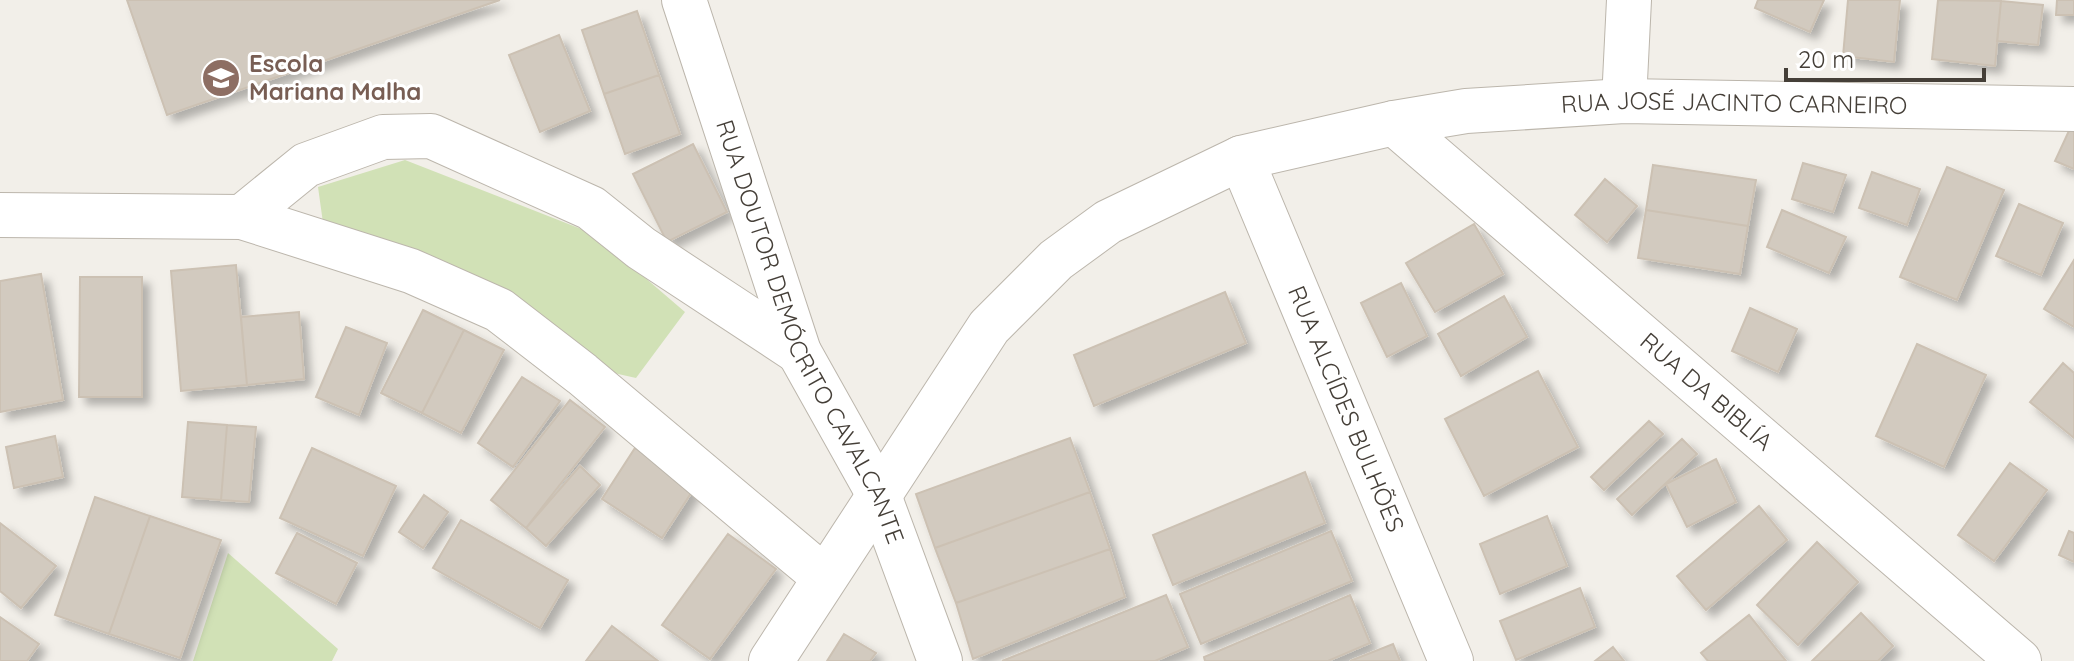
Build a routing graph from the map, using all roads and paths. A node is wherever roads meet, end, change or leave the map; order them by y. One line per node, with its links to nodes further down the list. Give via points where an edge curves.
1 (684, 0): 9 (street, RUA DOUTOR DEMÓCRITO CAVALCANTE)
2 (1629, 0): 3 (street)
3 (1624, 101): 4 (street, RUA JOSÉ JACINTO CARNEIRO); 5 (street, RUA JOSÉ JACINTO CARNEIRO, via 1466,111)
4 (2074, 109)
5 (1394, 123): 6 (street, RUA JOSÉ JACINTO CARNEIRO); 15 (street, RUA DA BIBLÍA)
6 (1241, 158): 10 (street, RUA JOSÉ JACINTO CARNEIRO, via 1108,222 1056,260 989,327); 14 (street, RUA ALCÍDES BULHÕES)
7 (0, 215): 8 (street)
8 (242, 217): 9 (street, via 306,165 383,137 431,136 591,208 641,248); 11 (street, via 411,271 499,310)
9 (799, 352): 10 (street, RUA DOUTOR DEMÓCRITO CAVALCANTE)
10 (878, 493): 11 (street, RUA JOSÉ JACINTO CARNEIRO); 13 (street, RUA DOUTOR DEMÓCRITO CAVALCANTE)
11 (824, 577): 12 (street, RUA JOSÉ JACINTO CARNEIRO)
12 (771, 661)
13 (940, 661)
14 (1451, 661)
15 (2019, 661)

